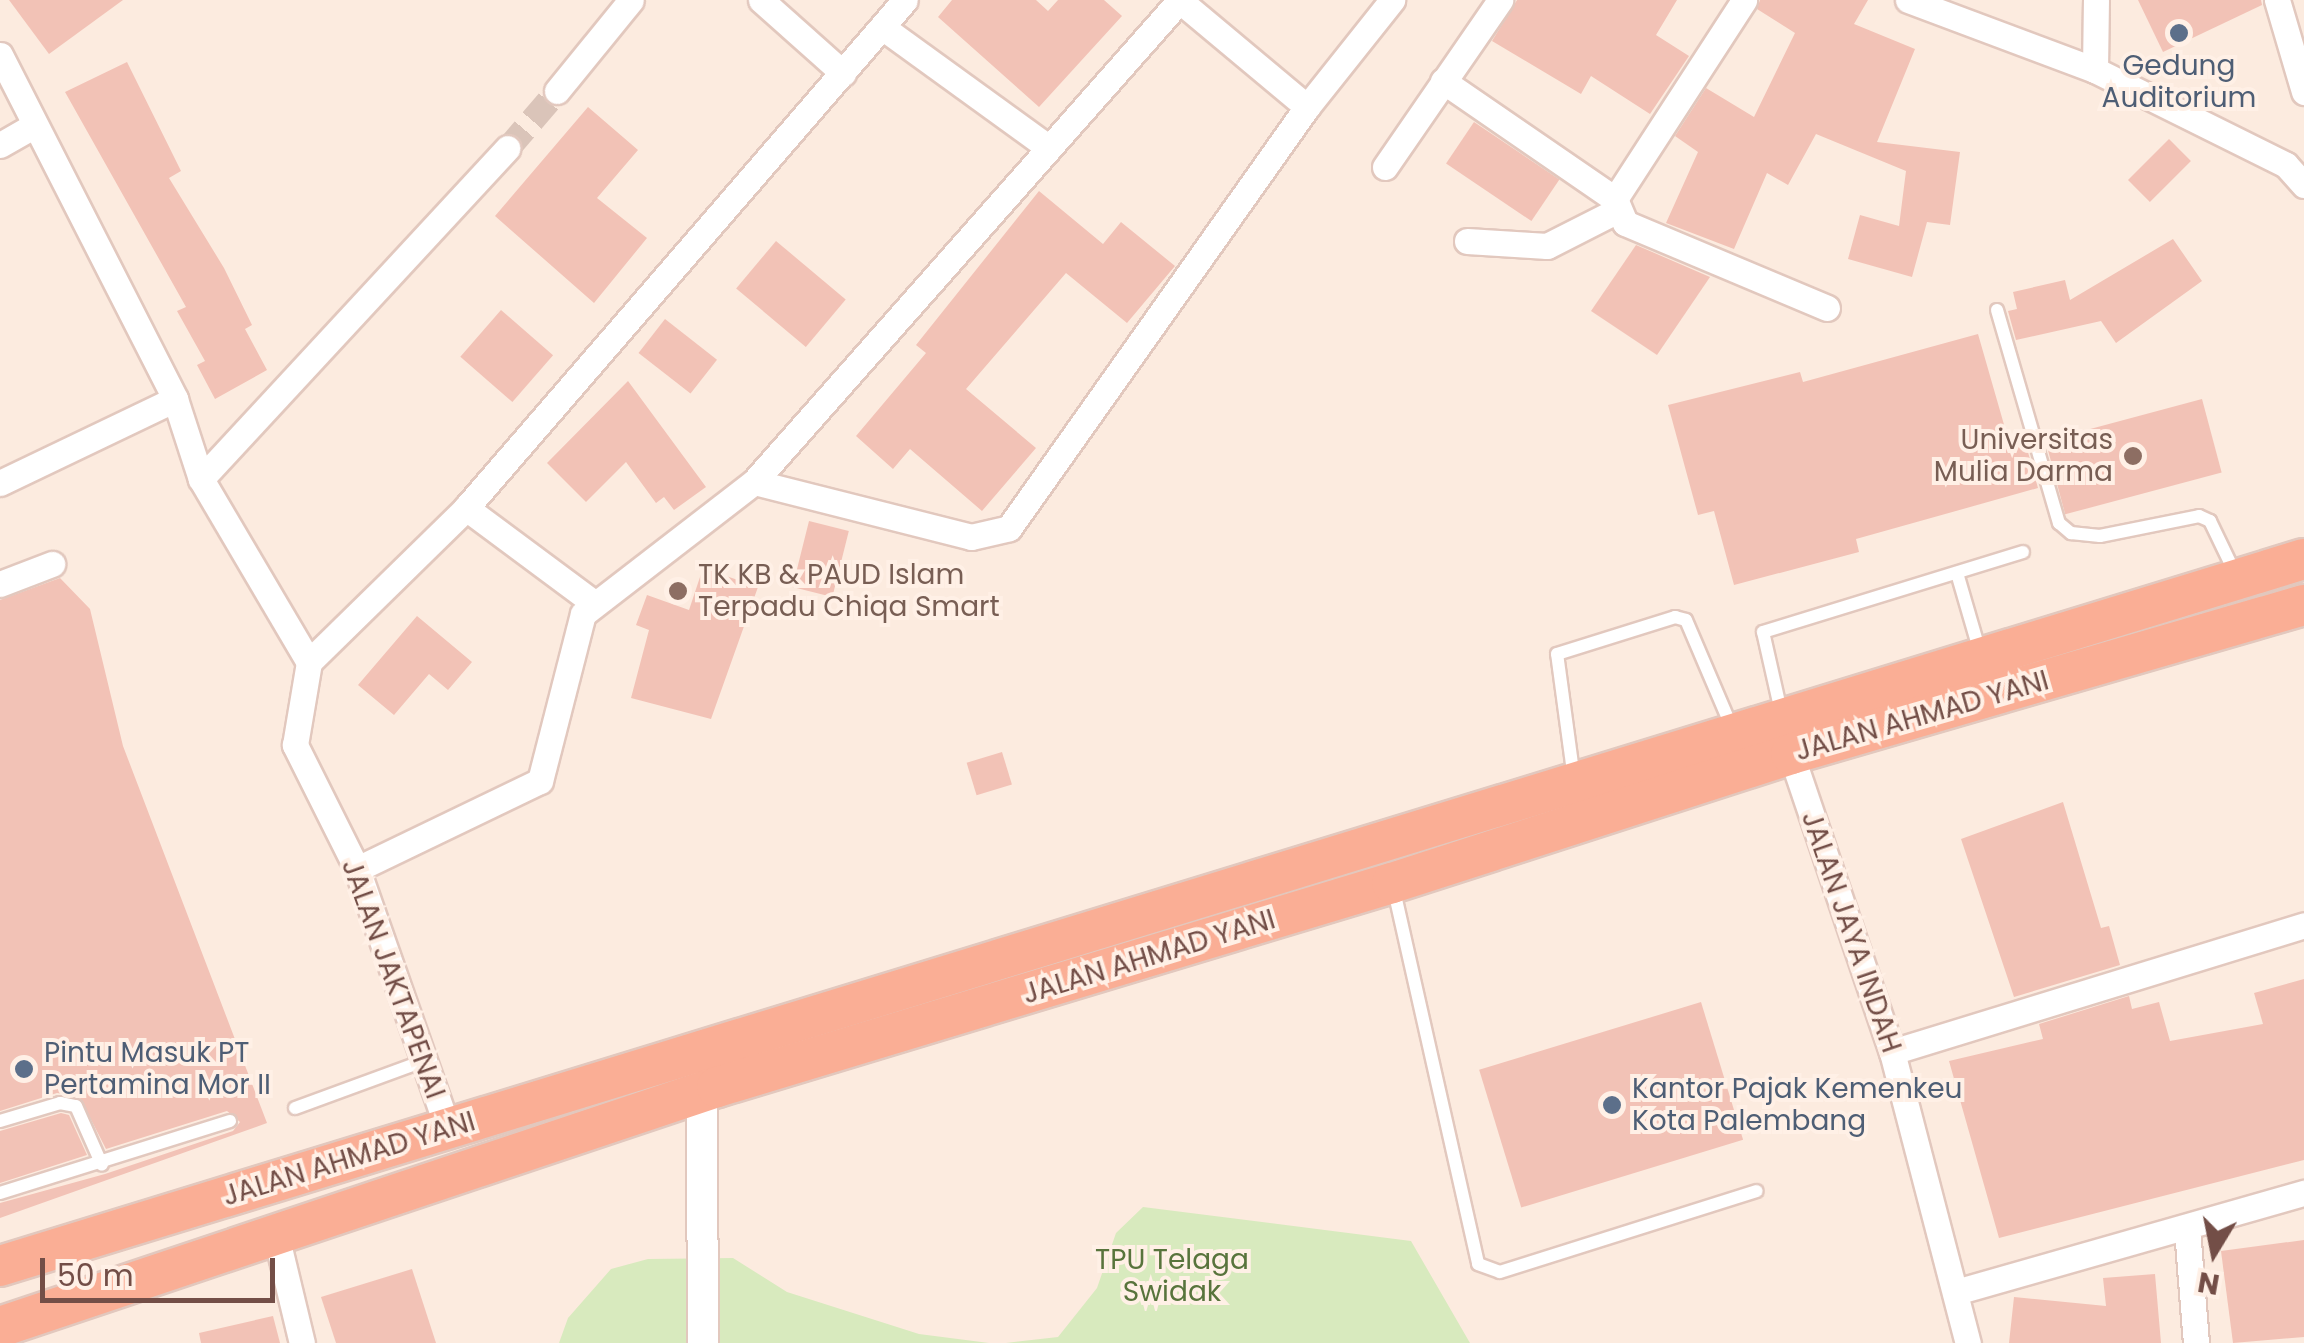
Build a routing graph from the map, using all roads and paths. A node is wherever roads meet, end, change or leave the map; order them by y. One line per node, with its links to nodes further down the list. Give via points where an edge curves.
1 (631, 0): 16 (street)
2 (761, 0): 14 (street)
3 (905, 0): 11 (street)
4 (1180, 0): 18 (street); 22 (street)
5 (1392, 0): 18 (street)
6 (1500, 0): 15 (street)
7 (1744, 0): 26 (street)
8 (1908, 0): 13 (street)
9 (2096, 0): 13 (street)
10 (2277, 0): 17 (street)
11 (882, 28): 14 (street); 22 (street)
12 (0, 55): 19 (street)
13 (2096, 70): 23 (street)
14 (843, 72): 34 (street)
15 (1443, 81): 24 (street); 26 (street)
16 (557, 92)
17 (2304, 92)
18 (1307, 107): 32 (street, via 1009,528 972,537)
19 (36, 124): 20 (street); 30 (street)
20 (0, 145)
21 (508, 148): 31 (street)
22 (1049, 148): 32 (street)
23 (2295, 158): 25 (street)
24 (1386, 167)
25 (2304, 185)
26 (1615, 205): 27 (street, via 1547,246); 28 (street, via 1625,222)
27 (1467, 241)
28 (1827, 308)
29 (1997, 310): 39 (lane, via 2059,523 2072,533 2100,536 2199,516 2210,521)
30 (175, 399): 31 (street); 33 (street)
31 (201, 479): 44 (street)
32 (754, 482): 41 (street)
33 (0, 484)
34 (466, 508): 41 (street); 44 (street)
35 (2023, 552): 38 (lane)
36 (2304, 560): 39 (highway, JALAN AHMAD YANI)
37 (52, 564): 40 (street)
38 (1957, 572): 43 (lane); 46 (lane, via 1763,632)
39 (2238, 580): 43 (highway, JALAN AHMAD YANI)
40 (0, 584)
41 (594, 604): 48 (street, via 578,626 540,782)
42 (2304, 605): 46 (highway, JALAN AHMAD YANI)
43 (1982, 658): 46 (highway, JALAN AHMAD YANI)
44 (309, 662): 48 (street, JALAN JAKTAPENAI, via 295,744)
45 (1734, 734): 46 (highway, JALAN AHMAD YANI); 47 (highway, JALAN AHMAD YANI); 47 (lane, via 1692,631 1675,617 1558,654)
46 (1787, 736): 49 (highway, JALAN AHMAD YANI); 52 (street, JALAN JAYA INDAH)
47 (1575, 782): 51 (highway, JALAN AHMAD YANI)
48 (357, 869): 53 (street, JALAN JAKTAPENAI)
49 (1392, 884): 54 (highway, JALAN AHMAD YANI); 60 (lane, via 1478,1264 1500,1272)
50 (2304, 924): 52 (street)
51 (696, 1052): 54 (highway); 58 (highway, JALAN AHMAD YANI)
52 (1892, 1052): 66 (street, JALAN JAYA INDAH)
53 (421, 1062): 55 (lane); 58 (street, JALAN JAKTAPENAI)
54 (702, 1094): 64 (highway, JALAN AHMAD YANI); 69 (street)
55 (295, 1108)
56 (0, 1121): 59 (lane, via 60,1103 76,1106)
57 (230, 1122): 59 (lane)
58 (448, 1129): 65 (highway, JALAN AHMAD YANI)
59 (102, 1165): 61 (lane)
60 (1757, 1191)
61 (0, 1192)
62 (2304, 1192): 63 (street)
63 (2187, 1229): 66 (street); 71 (street)
64 (276, 1235): 67 (highway, JALAN AHMAD YANI); 68 (street)
65 (4, 1260)
66 (1958, 1290): 70 (street, JALAN JAYA INDAH)
67 (0, 1327)
68 (302, 1343)
69 (703, 1343)
70 (1968, 1343)
71 (2196, 1343)

